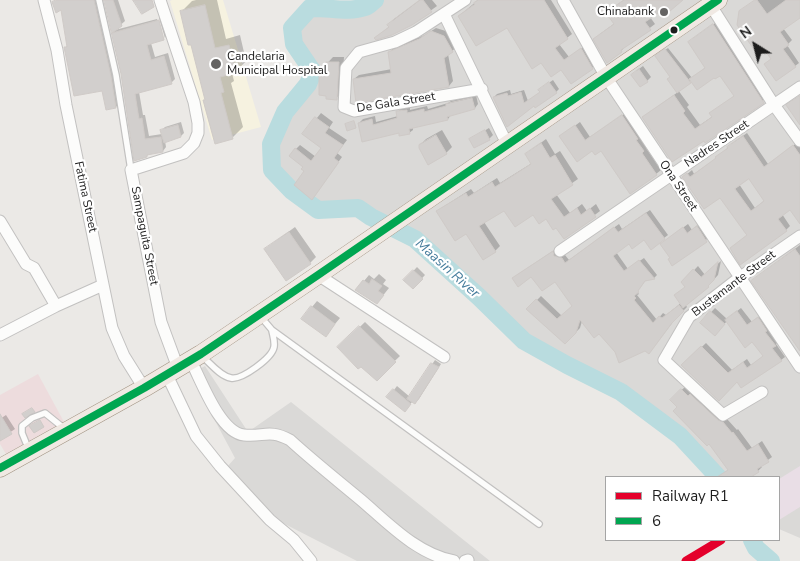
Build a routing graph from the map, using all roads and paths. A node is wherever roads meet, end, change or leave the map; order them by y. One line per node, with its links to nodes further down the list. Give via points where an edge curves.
1 (44, 0): 21 (street, Fatima Street, via 57,50)
2 (99, 0): 14 (lane, via 116,75)
3 (160, 0): 14 (street, Sampaguita Street, via 194,102 198,133 194,143 184,152)
4 (465, 0): 7 (street, De Gala Street)
5 (563, 0): 8 (street, Ona Street)
6 (712, 2): 8 (main road); 11 (street)
7 (444, 14): 10 (street); 10 (street, De Gala Street, via 395,42 359,52 346,68 344,107 354,111)
8 (606, 77): 13 (main road); 15 (street, Ona Street)
9 (800, 87): 11 (street, Nadres Street)
10 (482, 89): 13 (street)
11 (774, 105): 12 (street); 15 (street, Nadres Street)
12 (800, 142)
13 (507, 144): 19 (main road)
14 (131, 170): 27 (street, Sampaguita Street, via 161,322)
15 (670, 175): 18 (street, Nadres Street); 20 (street, Ona Street)
16 (0, 222): 22 (street, via 26,264 34,268)
17 (800, 236): 20 (street, Bustamante Street)
18 (560, 251)
19 (318, 275): 23 (main road); 26 (street)
20 (739, 278): 28 (street, Ona Street); 30 (street, Bustamante Street, via 689,317 664,360 723,415)
21 (103, 285): 22 (street); 29 (street, Fatima Street, via 112,328 124,356)
22 (56, 306): 25 (street)
23 (260, 315): 24 (lane); 27 (main road)
24 (272, 330): 27 (lane, via 274,347 268,358 241,376 231,378); 34 (lane)
25 (0, 335)
26 (444, 358)
27 (184, 365): 29 (main road); 35 (street, via 196,436 220,466); 36 (street, via 234,432 244,435 279,434 290,440 421,549)
28 (800, 367)
29 (144, 388): 31 (main road)
30 (762, 392)
31 (67, 431): 32 (main road); 32 (lane, via 45,413 32,418 22,426)
32 (30, 451): 33 (main road)
33 (0, 468)
34 (539, 524)
35 (311, 561)
36 (454, 561)

